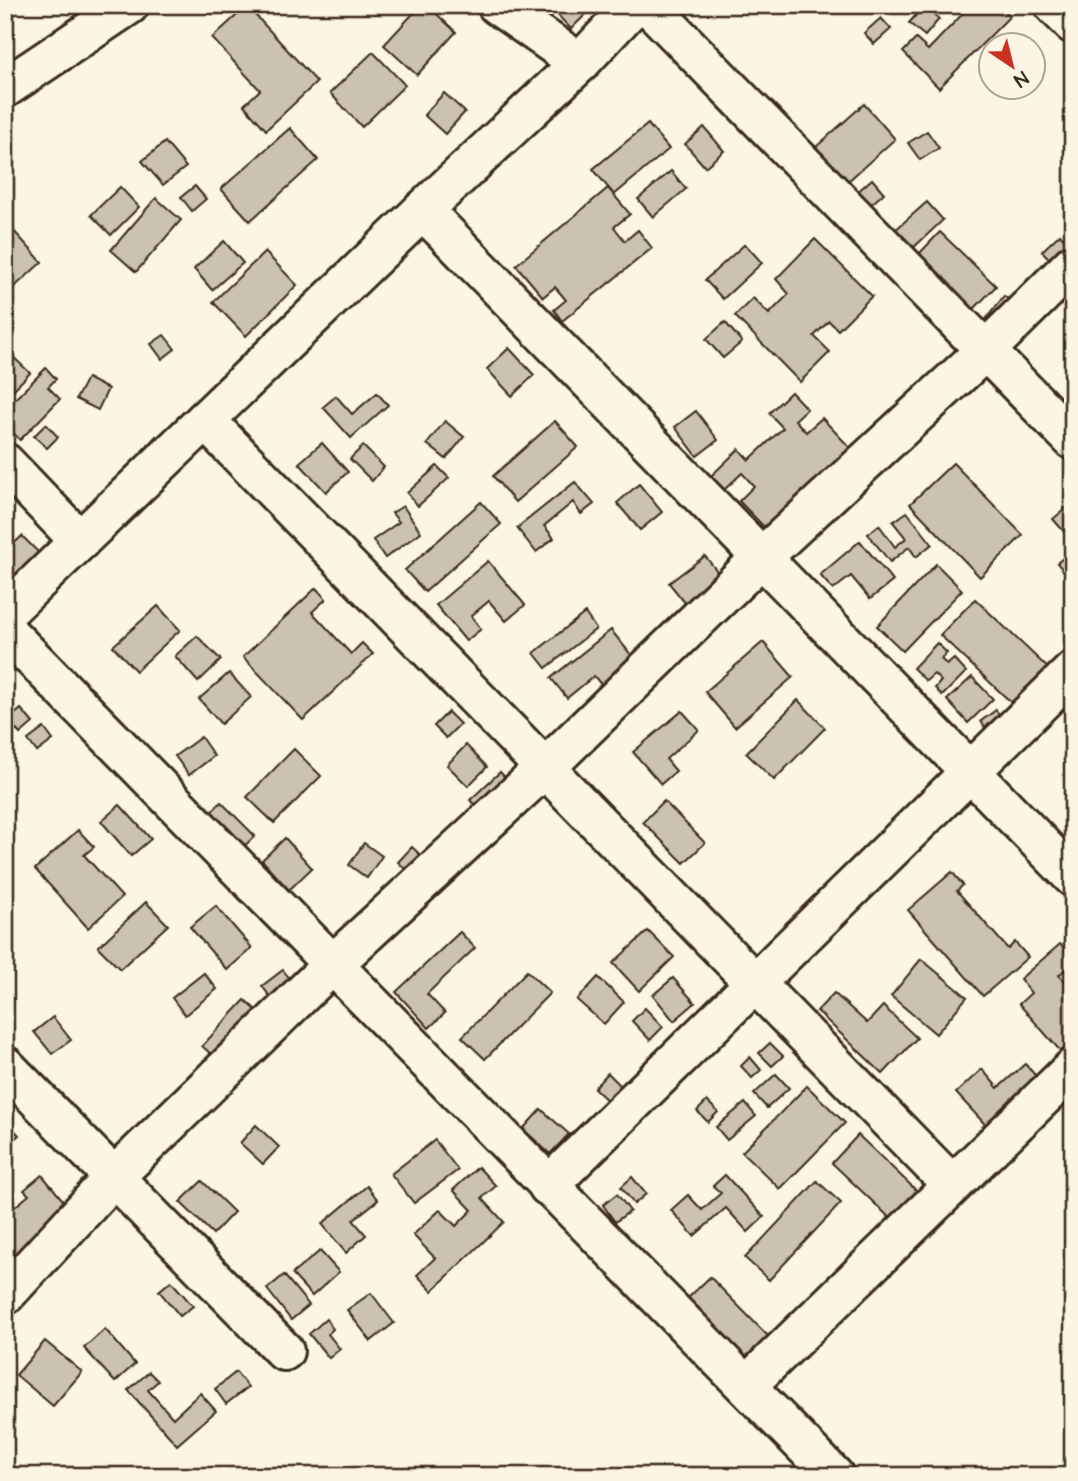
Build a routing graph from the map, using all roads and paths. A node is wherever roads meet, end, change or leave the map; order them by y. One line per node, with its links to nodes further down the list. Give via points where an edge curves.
1 (129, 5): 8 (street)
2 (497, 5): 7 (street)
3 (634, 5): 7 (street)
4 (648, 5): 11 (street)
5 (1054, 5): 6 (street)
6 (1073, 24)
7 (580, 62): 9 (street)
8 (5, 88)
9 (423, 209): 12 (street); 16 (street)
10 (1073, 264): 11 (street)
11 (986, 350): 13 (street); 16 (street)
12 (205, 420): 15 (street); 20 (street)
13 (1073, 440)
14 (5, 463): 15 (street)
15 (80, 541): 17 (street)
16 (762, 557): 20 (street); 21 (street)
17 (5, 612)
18 (5, 630): 23 (street)
19 (1073, 671): 21 (street)
20 (545, 768): 23 (street); 24 (street)
21 (971, 772): 22 (street); 24 (street)
22 (1073, 877)
23 (332, 965): 27 (street); 29 (street)
24 (755, 983): 28 (street); 29 (street)
25 (5, 1066): 27 (street)
26 (1073, 1068): 28 (street)
27 (114, 1177): 30 (street); 31 (street)
28 (952, 1185): 32 (street)
29 (548, 1186): 32 (street)
30 (5, 1295)
31 (284, 1351)
32 (747, 1385): 33 (street)
33 (834, 1476)

